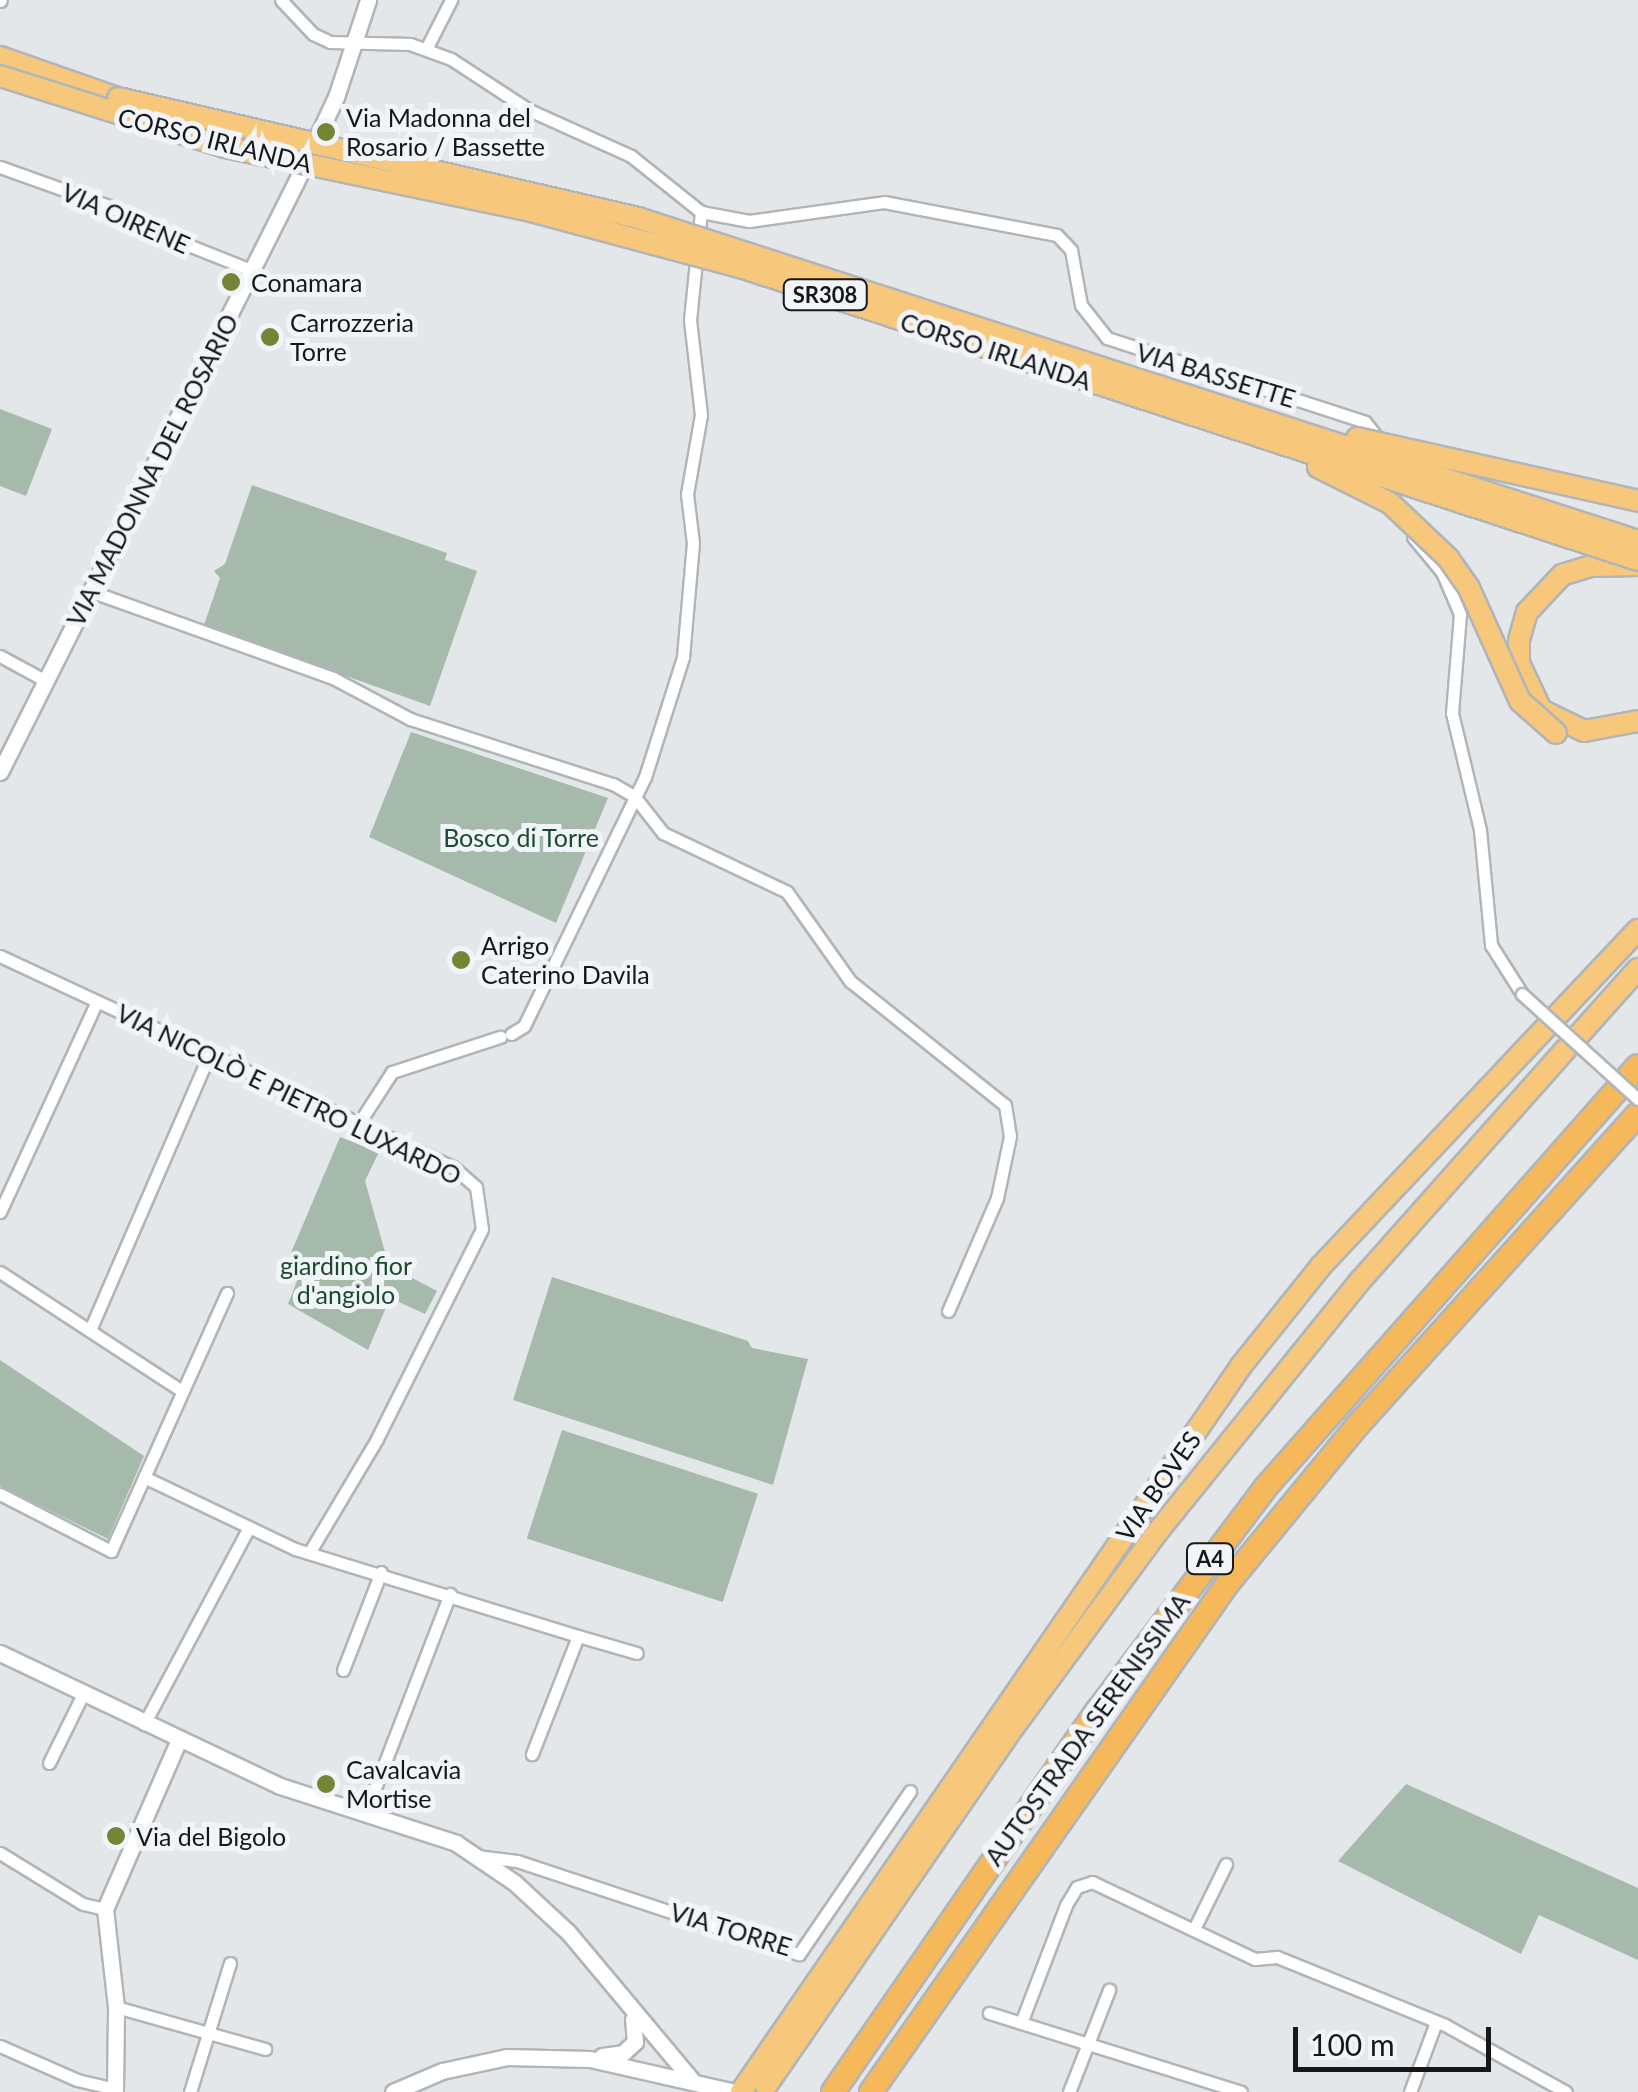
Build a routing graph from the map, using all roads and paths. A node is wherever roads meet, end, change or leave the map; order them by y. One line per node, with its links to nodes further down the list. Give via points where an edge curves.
1 (281, 0): 4 (street, via 312,34 330,42)
2 (368, 0): 4 (street, VIA MADONNA DEL ROSARIO)
3 (451, 0): 5 (street)
4 (356, 41): 5 (street); 10 (street, VIA MADONNA DEL ROSARIO)
5 (427, 47): 9 (street, via 529,110 632,156)
6 (0, 57): 11 (highway, CORSO IRLANDA / SR308, bridge, via 230,129 638,218)
7 (0, 76): 12 (highway, CORSO IRLANDA / SR308, bridge, via 226,147 634,236)
8 (0, 167): 10 (street, VIA OIRENE)
9 (700, 212): 23 (street, via 691,283 701,415 687,494 693,543 688,620 674,692); 30 (street, VIA BASSETTE, bridge, via 749,220 884,202 1057,235 1068,241 1086,315 1115,343 1365,422 1385,447 1394,512 1442,572 1460,614 1452,713 1480,830 1491,945 1522,994)
10 (252, 270): 16 (street, VIA MADONNA DEL ROSARIO)
11 (1230, 409): 13 (highway, bridge); 14 (highway, CORSO IRLANDA / SR308, bridge)
12 (1262, 439): 15 (highway, CORSO IRLANDA / SR308, bridge); 20 (highway, bridge, via 1390,504 1424,530 1469,588 1520,701)
13 (1638, 501)
14 (1638, 541)
15 (1638, 562): 20 (highway, via 1562,575 1526,612 1519,663)
16 (90, 591): 18 (street, VIA MADONNA DEL ROSARIO); 23 (street, via 333,678 410,720)
17 (0, 656): 18 (street)
18 (46, 680): 22 (street, VIA MADONNA DEL ROSARIO)
19 (1638, 721): 20 (highway, via 1584,731)
20 (1558, 728): 21 (highway, via 1584,742)
21 (1638, 733)
22 (0, 772)
23 (634, 796): 32 (street, via 524,1026 392,1072); 36 (street, via 663,832 787,892 850,981 1005,1105 1010,1136 997,1198)
24 (1638, 930): 78 (highway, VIA BOVES, via 1321,1266 1241,1366)
25 (0, 956): 27 (street, VIA NICOLÒ E PIETRO LUXARDO)
26 (1638, 969): 74 (highway, VIA BOVES, via 1361,1280 1171,1514)
27 (97, 1001): 28 (street, VIA NICOLÒ E PIETRO LUXARDO); 33 (street)
28 (210, 1054): 32 (street, VIA NICOLÒ E PIETRO LUXARDO); 37 (street)
29 (1638, 1066): 79 (highway, AUTOSTRADA SERENISSIMA / A4, via 1265,1488 1098,1710)
30 (1638, 1099)
31 (1638, 1114): 80 (highway, AUTOSTRADA SERENISSIMA / A4, via 1357,1426 1228,1583)
32 (359, 1122): 42 (street, VIA NICOLÒ E PIETRO LUXARDO, via 466,1175 484,1218 377,1438)
33 (0, 1212)
34 (0, 1272): 37 (street)
35 (227, 1293): 38 (street)
36 (948, 1311)
37 (90, 1330): 38 (street)
38 (180, 1389): 39 (street)
39 (144, 1477): 40 (street, via 110,1550); 41 (street)
40 (0, 1494)
41 (248, 1527): 42 (street); 50 (street)
42 (308, 1553): 43 (street)
43 (380, 1572): 44 (street); 48 (street)
44 (450, 1594): 45 (street); 55 (street)
45 (578, 1636): 47 (street); 52 (street)
46 (0, 1653): 49 (street)
47 (637, 1653)
48 (343, 1670)
49 (83, 1694): 50 (street); 53 (street)
50 (144, 1724): 51 (street)
51 (178, 1742): 55 (street); 59 (street)
52 (532, 1754)
53 (49, 1763)
54 (910, 1791): 57 (street, VIA TORRE, via 800,1954 517,1861)
55 (365, 1814): 57 (street, via 456,1843)
56 (0, 1853): 59 (street, via 83,1904)
57 (475, 1856): 64 (street, via 568,1932)
58 (1226, 1864): 60 (street)
59 (105, 1908): 63 (street)
60 (1195, 1927): 66 (street, via 1255,1959 1277,1957); 67 (street, via 1092,1882 1077,1887)
61 (230, 1963): 68 (street)
62 (1108, 1990): 69 (street)
63 (116, 2007): 68 (street); 75 (street)
64 (630, 2010): 72 (street, via 635,2042 623,2053); 73 (street)
65 (989, 2014): 67 (street)
66 (1436, 2022): 83 (street); 84 (street)
67 (1022, 2023): 69 (street)
68 (209, 2032): 71 (street); 76 (street)
69 (1090, 2045): 81 (street); 82 (street)
70 (0, 2046): 75 (street)
71 (265, 2049)
72 (590, 2058): 73 (street); 77 (street, via 507,2057 442,2071)
73 (695, 2080): 78 (street)
74 (766, 2086)
75 (115, 2090)
76 (190, 2092)
77 (393, 2092)
78 (738, 2092)
79 (833, 2092)
80 (871, 2092)
81 (1068, 2092)
82 (1241, 2092)
83 (1410, 2092)
84 (1566, 2092)

